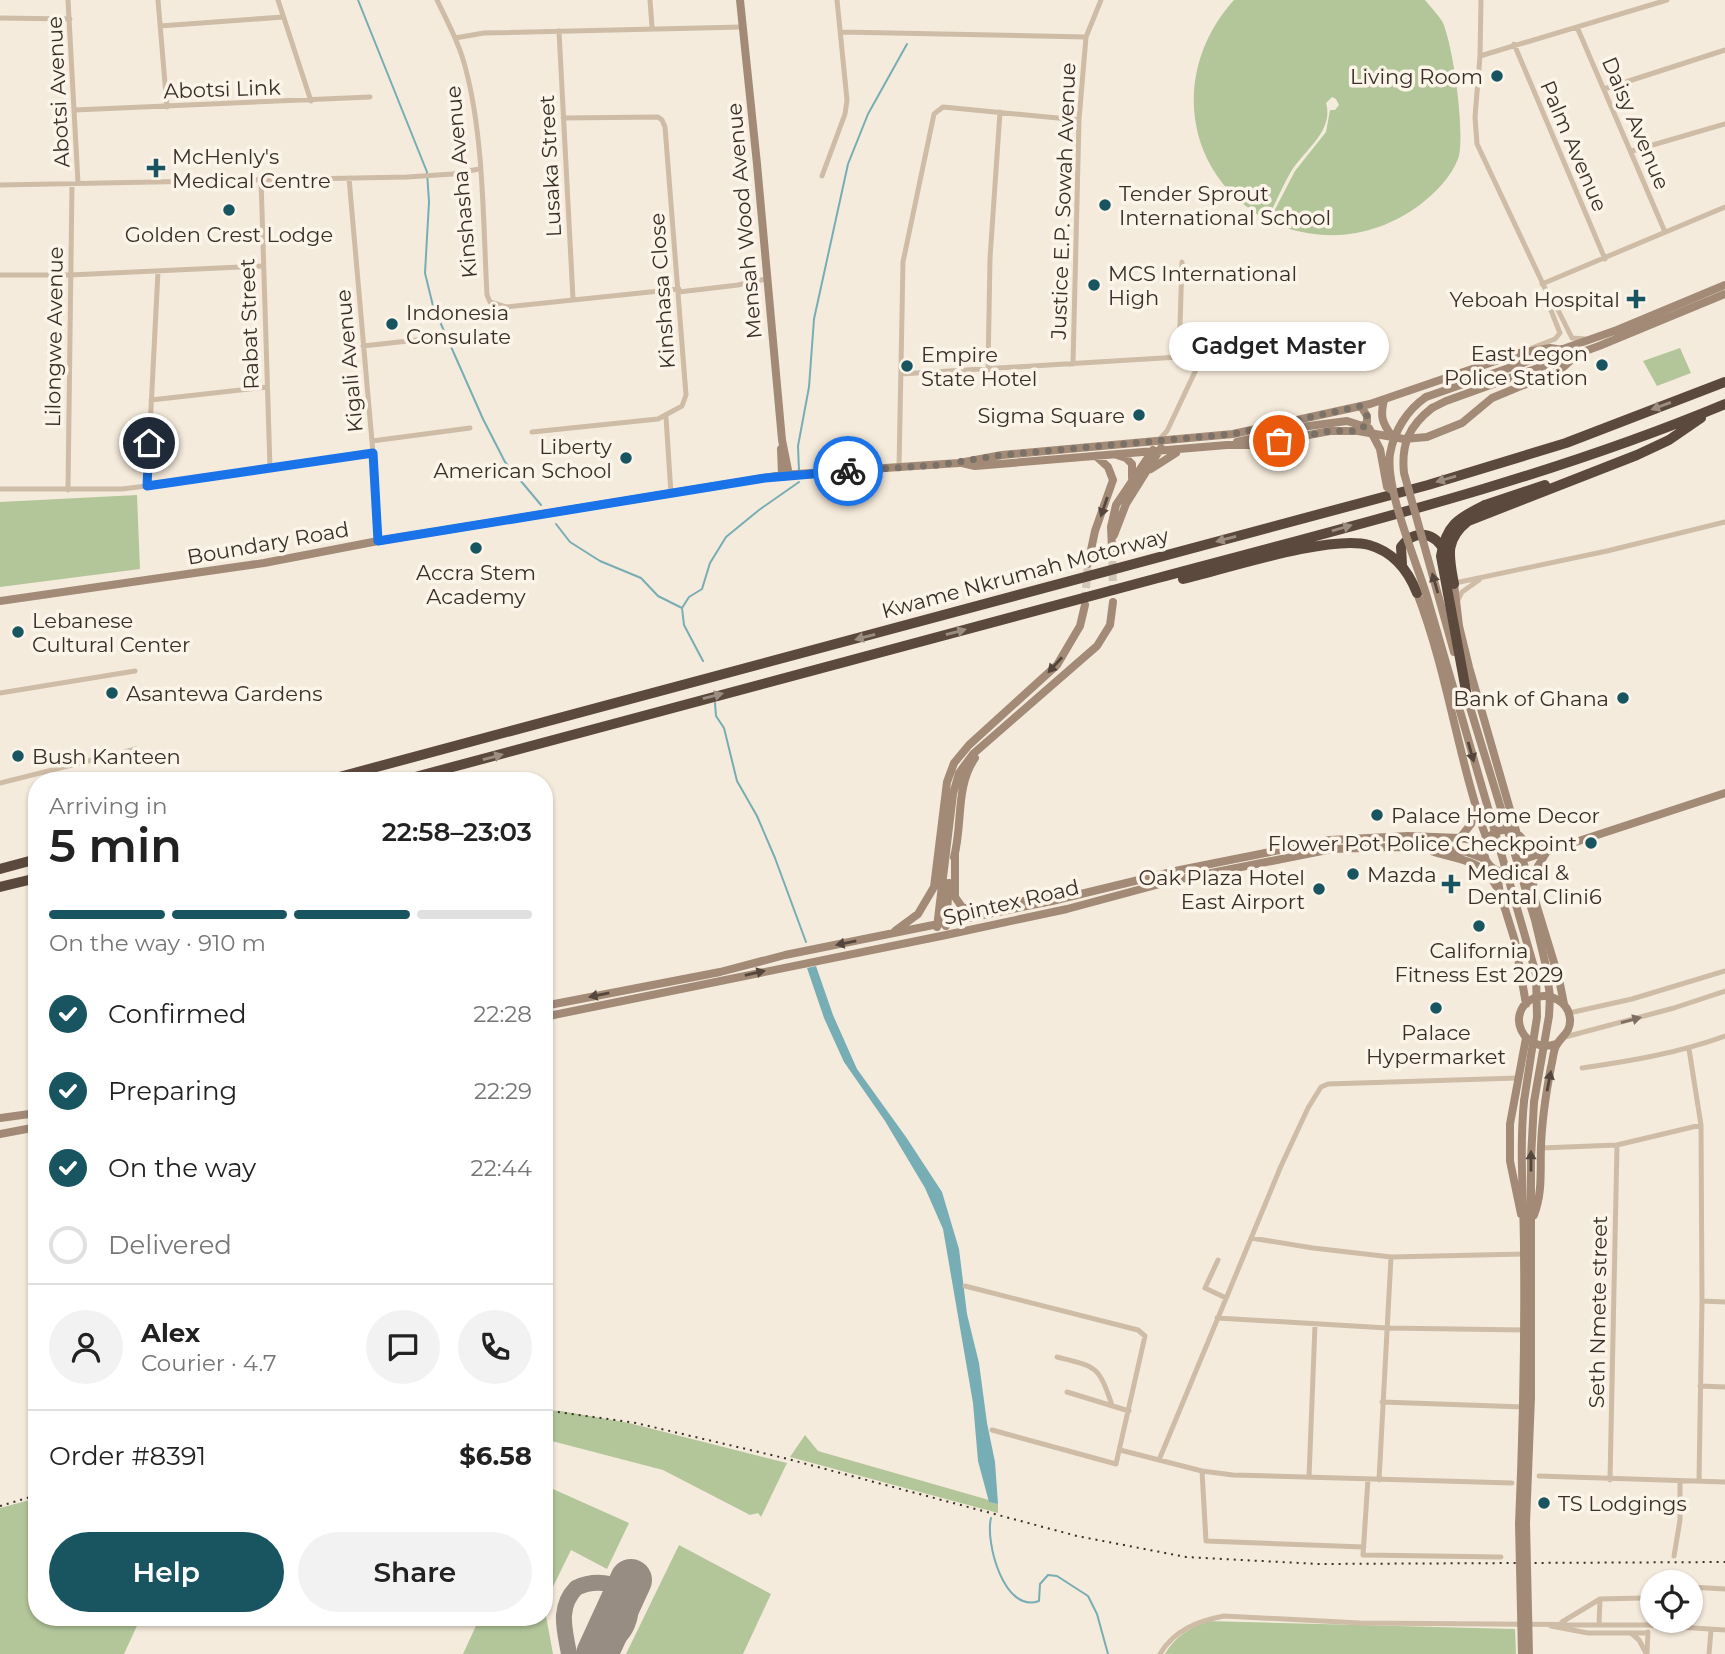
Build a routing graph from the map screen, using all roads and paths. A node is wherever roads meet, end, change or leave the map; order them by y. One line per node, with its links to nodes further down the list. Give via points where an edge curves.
1 (68, 0): 13 (street, Abotsi Avenue)
2 (159, 0): 14 (street)
3 (278, 0): 11 (street)
4 (437, 0): 21 (street, Kinshasha Avenue)
5 (650, 0): 15 (street)
6 (740, 0): 16 (main road, Mensah Wood Avenue)
7 (837, 0): 19 (street)
8 (1101, 0): 20 (street, Justice E.P. Sowah Avenue)
9 (1481, 0): 24 (street)
10 (1667, 0): 17 (street)
11 (284, 17): 14 (street); 27 (street)
12 (0, 18): 13 (street)
13 (70, 19): 29 (street, Abotsi Avenue)
14 (160, 26): 28 (street)
15 (652, 27): 16 (street); 18 (street)
16 (742, 27): 49 (main road, Mensah Wood Avenue)
17 (1577, 27): 22 (street); 25 (street, Daisy Avenue)
18 (559, 31): 21 (street); 31 (street, Lusaka Street)
19 (841, 32): 20 (street); 36 (street, via 847,100)
20 (1086, 37): 32 (street, Justice E.P. Sowah Avenue)
21 (454, 38): 35 (street, Kinshasha Avenue, via 469,84)
22 (1514, 44): 24 (street); 43 (street, Palm Avenue)
23 (1725, 50): 25 (street)
24 (1480, 56): 50 (street, via 1477,144)
25 (1604, 89): 34 (street, Daisy Avenue)
26 (370, 97): 27 (street, Abotsi Link)
27 (311, 101): 28 (street, Abotsi Link)
28 (167, 107): 29 (street, Abotsi Link)
29 (75, 110): 39 (street, Abotsi Avenue)
30 (1000, 112): 32 (street); 64 (street); 65 (street, via 943,107 934,114 904,262)
31 (563, 118): 52 (street, Kinshasa Close, via 662,120); 54 (street, Lusaka Street)
32 (1079, 120): 63 (street, Justice E.P. Sowah Avenue)
33 (1725, 124): 34 (street)
34 (1632, 150): 42 (street, Daisy Avenue)
35 (479, 169): 37 (street, via 419,177); 54 (street, Kinshasha Avenue, via 490,302 506,307)
36 (822, 176)
37 (349, 178): 38 (street); 58 (street, Kigali Avenue)
38 (261, 179): 39 (street); 45 (street, Rabat Street)
39 (75, 183): 40 (street); 48 (street, Lilongwe Avenue)
40 (0, 185)
41 (1725, 207): 42 (street)
42 (1665, 232): 43 (street)
43 (1605, 259): 50 (street)
44 (1182, 262): 62 (street)
45 (263, 266): 46 (street); 67 (street, Rabat Street)
46 (158, 271): 48 (street); 68 (street)
47 (0, 275): 48 (street)
48 (70, 275): 96 (street, Lilongwe Avenue)
49 (766, 279): 52 (street, Kinshasha Avenue); 85 (main road, Mensah Wood Avenue)
50 (1542, 284): 55 (street)
51 (1725, 285): 57 (main road, Boundary Road)
52 (679, 290): 54 (street, Kinshasha Avenue); 72 (street, Kinshasa Close, via 686,395 682,406)
53 (1725, 294): 61 (main road, Boundary Road)
54 (573, 299)
55 (1551, 301): 57 (street, via 1572,338); 60 (street, via 1558,337)
56 (435, 338): 58 (street)
57 (1597, 338): 59 (main road, Boundary Road)
58 (363, 346): 78 (street, Kigali Avenue)
59 (1563, 349): 60 (main road, Boundary Road); 97 (main road, Boundary Road, bridge, via 1418,403 1394,437 1390,455)
60 (1519, 353): 69 (main road, Boundary Road)
61 (1579, 353): 76 (main road, Boundary Road, via 1560,370 1492,398 1442,433 1418,438); 116 (main road, Boundary Road, one-way to 61, bridge, via 1404,472 1406,440 1421,417 1446,401)
62 (1179, 357): 63 (street); 77 (street, via 1201,359)
63 (1073, 364): 64 (street)
64 (988, 370): 65 (street)
65 (901, 374): 88 (street)
66 (1725, 382): 122 (highway, Kwame Nkrumah Motorway, one-way to 122, via 1566,443 1428,485)
67 (267, 387): 68 (street); 87 (street, Rabat Street)
68 (151, 400): 94 (street)
69 (1384, 400): 71 (main road, Boundary Road); 76 (main road, via 1382,423)
70 (1721, 405): 89 (highway, via 1668,440); 108 (highway, Kwame Nkrumah Motorway, one-way to 70, via 1523,477)
71 (1361, 406): 74 (main road, via 1367,422); 77 (main road, Boundary Road, via 1233,434)
72 (666, 417): 75 (street); 98 (street)
73 (470, 428): 78 (street)
74 (1358, 431): 76 (main road, Boundary Road); 79 (main road, Boundary Road)
75 (532, 432)
76 (1392, 436)
77 (1163, 438): 81 (main road); 86 (main road, Boundary Road)
78 (372, 441): 82 (street, Kigali Avenue)
79 (1227, 445): 80 (main road, Boundary Road); 97 (main road, bridge, via 1347,421 1369,428 1380,449 1387,487)
80 (1181, 450): 81 (main road, Boundary Road); 90 (main road)
81 (1155, 452): 83 (main road, Boundary Road); 90 (main road); 93 (main road)
82 (373, 453): 87 (street); 101 (street, Kigali Avenue)
83 (1114, 454): 84 (main road, Boundary Road); 93 (main road, via 1132,464)
84 (1096, 456): 86 (main road, Boundary Road, via 975,466); 103 (main road, one-way to 103, via 1113,480)
85 (784, 462): 91 (main road, Mensah Wood Avenue); 91 (main road); 92 (main road)
86 (959, 463): 88 (main road, Boundary Road)
87 (270, 468): 94 (street)
88 (899, 468): 91 (main road, Boundary Road)
89 (1606, 468): 105 (highway, via 1468,521 1453,538); 116 (highway, bridge, via 1485,505 1451,527 1441,556)
90 (1147, 473): 100 (main road, via 1126,503)
91 (790, 475): 92 (main road, Boundary Road)
92 (765, 478): 98 (main road, Boundary Road)
93 (1128, 485): 100 (main road, via 1112,517)
94 (147, 486): 96 (street)
95 (0, 489): 96 (street)
96 (68, 490)
97 (1393, 492): 170 (main road, one-way to 170, bridge, via 1536,974 1537,1017 1520,1155)
98 (671, 494): 101 (main road, Boundary Road)
99 (1725, 522): 106 (street)
100 (1112, 537): 102 (main road)
101 (378, 541): 110 (main road, Boundary Road, via 225,569)
102 (1112, 548)
103 (1088, 565)
104 (1403, 566): 105 (highway, via 1401,547 1410,538 1426,534 1441,544); 108 (highway, via 1372,545 1336,544 1160,585); 109 (highway)
105 (1451, 568): 107 (highway)
106 (1484, 576): 107 (street); 112 (street, via 1469,585)
107 (1454, 584): 112 (main road)
108 (1122, 588): 123 (highway, Kwame Nkrumah Motorway, one-way to 108)
109 (1417, 593): 127 (main road, via 1445,683)
110 (0, 601)
111 (1113, 602): 118 (main road, via 1110,625 1097,646)
112 (1457, 602): 128 (main road, via 1469,667)
113 (1085, 605): 117 (main road, one-way to 117, via 1080,626 1057,665)
114 (135, 671): 115 (street)
115 (0, 693)
116 (1466, 696): 170 (main road, one-way to 116, bridge, via 1534,1102 1550,996 1535,920)
117 (1002, 715): 118 (main road); 147 (main road, via 954,764 947,782 934,887 918,914)
118 (1019, 715): 119 (main road)
119 (982, 747): 135 (main road, via 962,788); 146 (main road, via 964,764 955,783)
120 (136, 749): 121 (street)
121 (44, 772)
122 (358, 772)
123 (434, 772)
124 (28, 776): 125 (street)
125 (0, 783)
126 (1725, 793): 131 (main road)
127 (1475, 808): 129 (main road, via 1474,819); 130 (main road)
128 (1517, 834): 130 (main road, via 1501,831); 132 (main road)
129 (1460, 838): 130 (main road, Spintex Road); 143 (main road, Spintex Road, via 1330,841)
130 (1487, 841): 136 (main road)
131 (1576, 843): 132 (main road, via 1537,848); 134 (main road)
132 (1525, 844): 137 (main road)
133 (1424, 848): 136 (main road, Spintex Road, via 1467,852); 145 (main road, via 1478,864); 148 (main road, Spintex Road, via 1321,851 1171,881)
134 (1546, 853): 137 (main road); 144 (main road, via 1534,874)
135 (955, 854): 143 (main road, via 955,897 967,910); 146 (main road)
136 (1486, 859): 140 (main road)
137 (1524, 860): 140 (main road, via 1511,871); 144 (main road)
138 (28, 861): 139 (highway)
139 (0, 869)
140 (1496, 870): 145 (main road)
141 (28, 880): 142 (highway)
142 (0, 887)
143 (1105, 888): 146 (main road, Spintex Road)
144 (1533, 888): 153 (main road)
145 (1500, 893): 152 (main road)
146 (941, 924): 147 (main road, Spintex Road); 148 (main road)
147 (890, 934): 151 (main road, Spintex Road, one-way to 151)
148 (942, 936): 155 (main road, Spintex Road, one-way to 148)
149 (1725, 971): 154 (street)
150 (1725, 991): 157 (street, one-way to 150)
151 (553, 1004)
152 (1526, 1004): 153 (main road, via 1548,996); 158 (main road, via 1520,1021)
153 (1564, 1004): 154 (main road)
154 (1569, 1013): 157 (main road)
155 (553, 1015)
156 (1725, 1036): 160 (street)
157 (1565, 1037): 159 (main road)
158 (1526, 1038): 159 (main road, via 1540,1046); 162 (main road)
159 (1556, 1044): 169 (main road, one-way to 159)
160 (1689, 1049): 161 (street); 165 (street)
161 (1582, 1068)
162 (1518, 1078): 170 (main road, via 1510,1124 1510,1161 1518,1208); 171 (street, via 1321,1087)
163 (28, 1114): 164 (main road)
164 (0, 1118)
165 (1701, 1125): 168 (street); 177 (street)
166 (28, 1129): 167 (main road)
167 (0, 1134)
168 (1617, 1145): 169 (street); 199 (street, Seth Nmete street)
169 (1541, 1148): 170 (main road, via 1537,1206)
170 (1528, 1221): 172 (main road); 204 (main road, via 1531,1398)
171 (1251, 1238): 173 (street); 176 (street)
172 (1524, 1254): 173 (street); 182 (main road)
173 (1391, 1257): 181 (street)
174 (1218, 1260): 176 (street, via 1205,1288)
175 (965, 1286): 190 (street, via 1142,1332 1146,1341)
176 (1226, 1297): 179 (street)
177 (1702, 1301): 178 (street); 184 (street)
178 (1725, 1302)
179 (1217, 1318): 180 (street); 193 (street)
180 (1315, 1325): 181 (street); 196 (street)
181 (1387, 1328): 182 (street); 187 (street)
182 (1524, 1330): 189 (main road)
183 (1057, 1357): 188 (street, via 1092,1366 1101,1375)
184 (1700, 1386): 185 (street); 201 (street)
185 (1725, 1387)
186 (1067, 1392): 188 (street)
187 (1382, 1402): 189 (street); 198 (street)
188 (1112, 1405): 190 (street)
189 (1524, 1407): 204 (main road)
190 (1129, 1411): 192 (street)
191 (992, 1430): 192 (street, via 1116,1464)
192 (1120, 1450): 193 (street)
193 (1159, 1460): 194 (street)
194 (1202, 1471): 196 (street); 205 (street, via 1206,1541)
195 (1539, 1476): 199 (street)
196 (1309, 1477): 197 (street)
197 (1368, 1479): 198 (street); 205 (street)
198 (1379, 1480): 203 (street)
199 (1610, 1480): 200 (street)
200 (1680, 1481): 201 (street); 206 (street)
201 (1699, 1482): 202 (street)
202 (1725, 1482)
203 (1512, 1483)
204 (1523, 1523): 223 (main road, bridge); 224 (main road, bridge)
205 (1364, 1547): 207 (street, via 1364,1556)
206 (1674, 1556)
207 (1502, 1557)
208 (1703, 1587): 209 (street)
209 (1725, 1588)
210 (1640, 1598): 211 (street)
211 (1600, 1599): 212 (street); 214 (street)
212 (1559, 1624): 213 (street); 214 (street)
213 (1545, 1625): 219 (street, via 1588,1633); 222 (street, via 1224,1616 1184,1629)
214 (1599, 1625): 215 (street)
215 (1640, 1625)
216 (1703, 1629): 217 (street)
217 (1711, 1630): 218 (street); 226 (street)
218 (1725, 1630)
219 (1632, 1633): 220 (street); 225 (street)
220 (1640, 1633)
221 (1648, 1633): 225 (street)
222 (1160, 1654)
223 (1522, 1654)
224 (1529, 1654)
225 (1646, 1654)
226 (1709, 1654)

